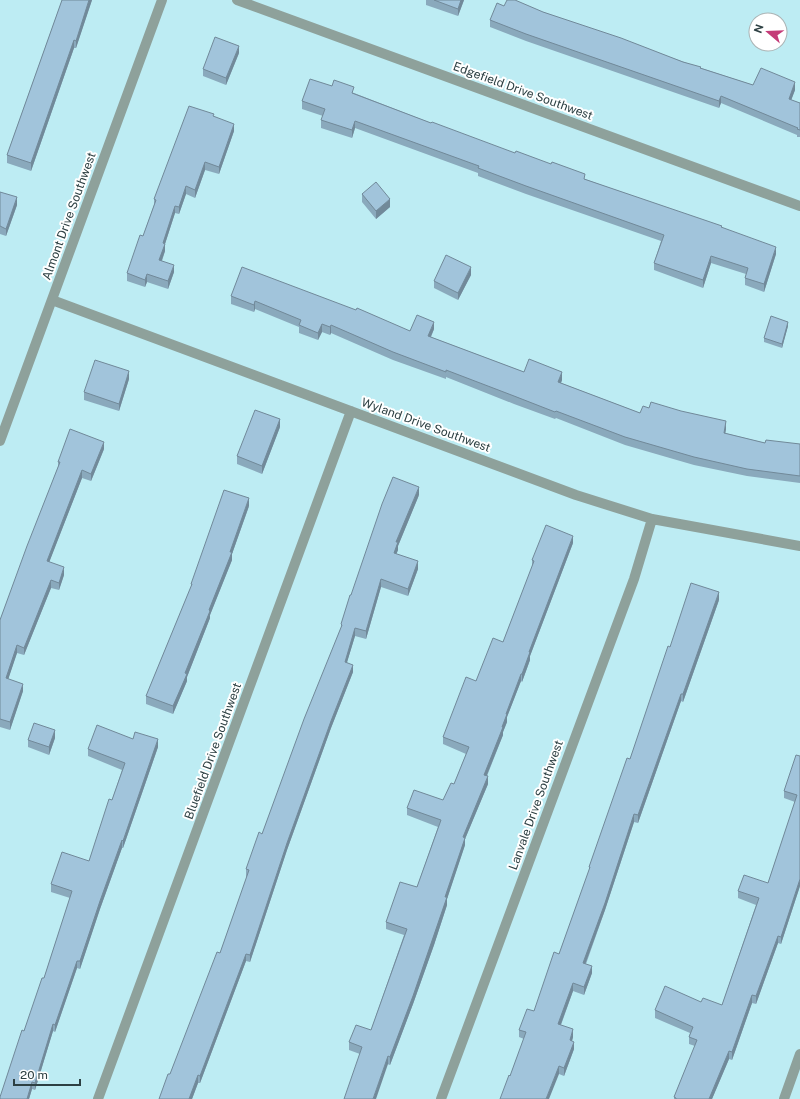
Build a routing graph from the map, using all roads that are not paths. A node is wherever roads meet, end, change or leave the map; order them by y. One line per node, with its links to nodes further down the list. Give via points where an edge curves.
1 (162, 0): 4 (street, Almont Drive Southwest)
2 (237, 0): 3 (street, Edgefield Drive Southwest)
3 (800, 206)
4 (52, 300): 5 (street, Wyland Drive Southwest); 6 (street, Almont Drive Southwest)
5 (351, 411): 7 (street, Wyland Drive Southwest, via 576,495); 10 (street, Bluefield Drive Southwest)
6 (0, 441)
7 (652, 519): 8 (street, Wyland Drive Southwest); 11 (street, Lanvale Drive Southwest, via 631,586)
8 (800, 546)
9 (800, 1054): 12 (street)
10 (98, 1099)
11 (442, 1099)
12 (784, 1099)

